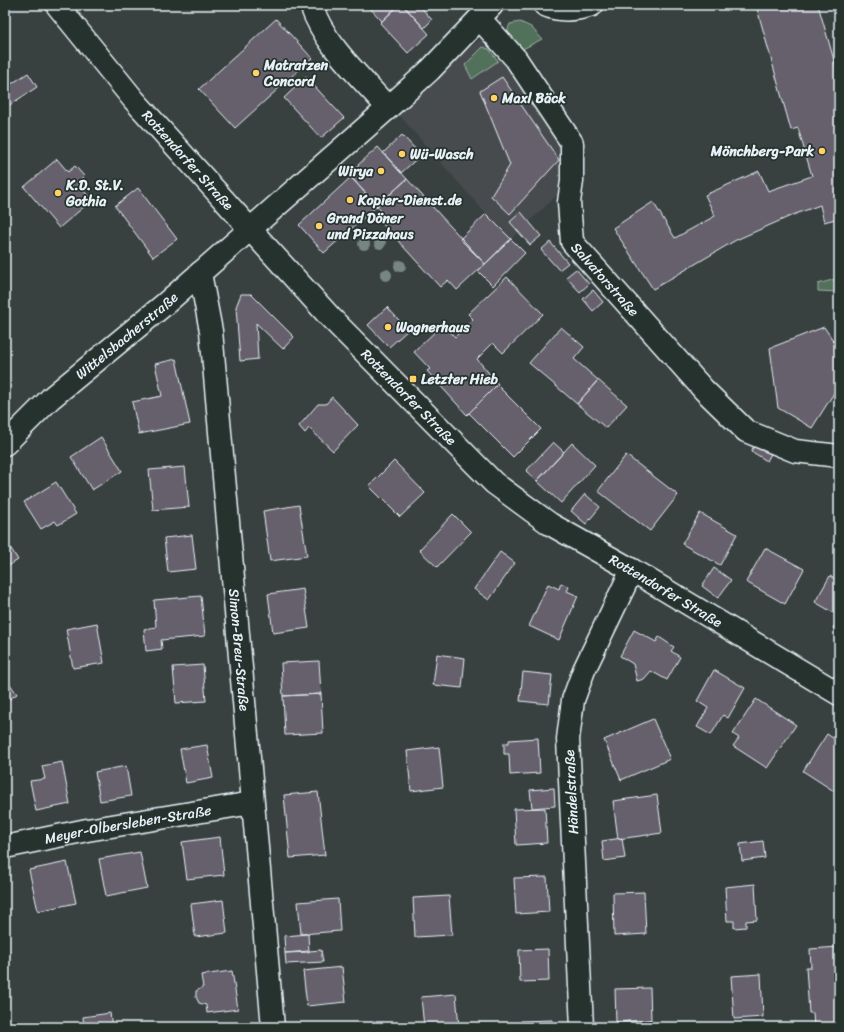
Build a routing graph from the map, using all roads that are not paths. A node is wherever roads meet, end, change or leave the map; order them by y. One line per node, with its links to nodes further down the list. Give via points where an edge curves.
1 (58, 5): 7 (street, Rottendorfer Straße, via 134,100)
2 (311, 5): 6 (street, via 320,26 335,47)
3 (545, 5): 4 (street, via 556,10)
4 (592, 5)
5 (486, 12): 6 (street, Salvatorstraße, via 430,70); 10 (street, Salvatorstraße, via 572,142 569,202 572,242 704,390 746,431 795,451)
6 (388, 108): 7 (street, Salvatorstraße)
7 (250, 229): 8 (street, Wittelsbacherstraße); 11 (street, Rottendorfer Straße, via 330,317 494,483 550,524)
8 (200, 273): 9 (street, Wittelsbacherstraße, via 51,398); 13 (street, Simon-Breu-Straße, via 211,331)
9 (5, 444)
10 (839, 456)
11 (632, 570): 12 (street, Rottendorfer Straße); 16 (street, Händelstraße, via 584,670 573,700 568,739)
12 (839, 694)
13 (252, 803): 14 (street, Meyer-Olbersleben-Straße, via 87,830); 15 (street, Simon-Breu-Straße)
14 (5, 847)
15 (273, 1027)
16 (582, 1027)

